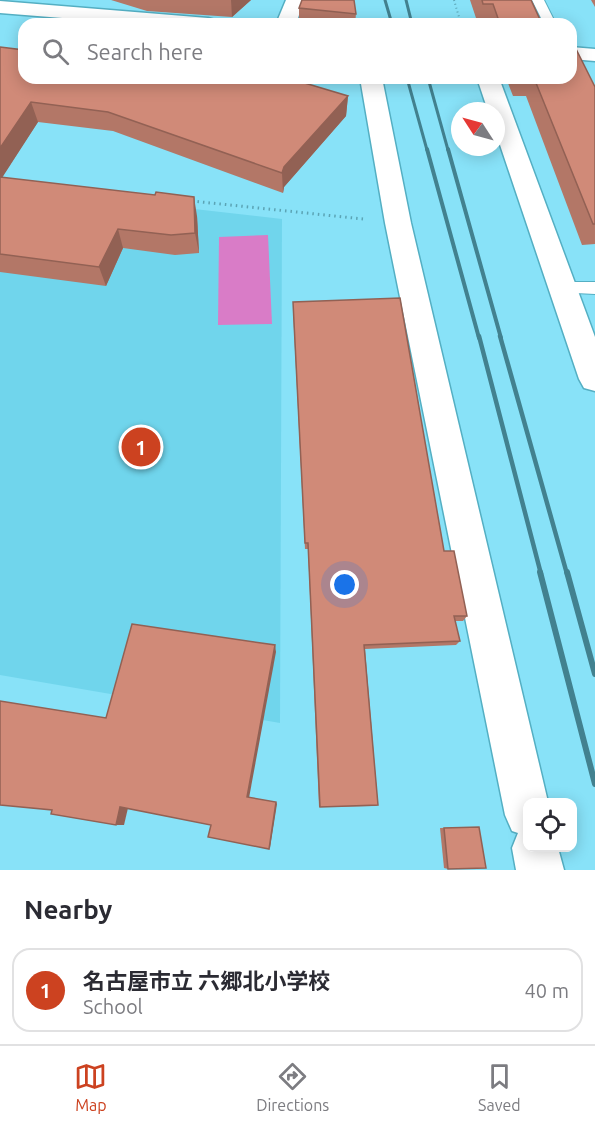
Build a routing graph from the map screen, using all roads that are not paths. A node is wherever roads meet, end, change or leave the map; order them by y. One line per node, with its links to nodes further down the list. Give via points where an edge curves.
1 (295, 0): 5 (street)
2 (538, 0): 6 (lane)
3 (0, 7): 4 (street)
4 (135, 18)
5 (288, 18)
6 (547, 18)
7 (577, 54): 8 (street)
8 (595, 55)
9 (372, 84): 14 (street, via 398,223)
10 (490, 84): 11 (street)
11 (562, 288): 12 (lane); 13 (street)
12 (595, 288)
13 (595, 379)
14 (524, 798)
15 (536, 852): 16 (street)
16 (540, 870)

